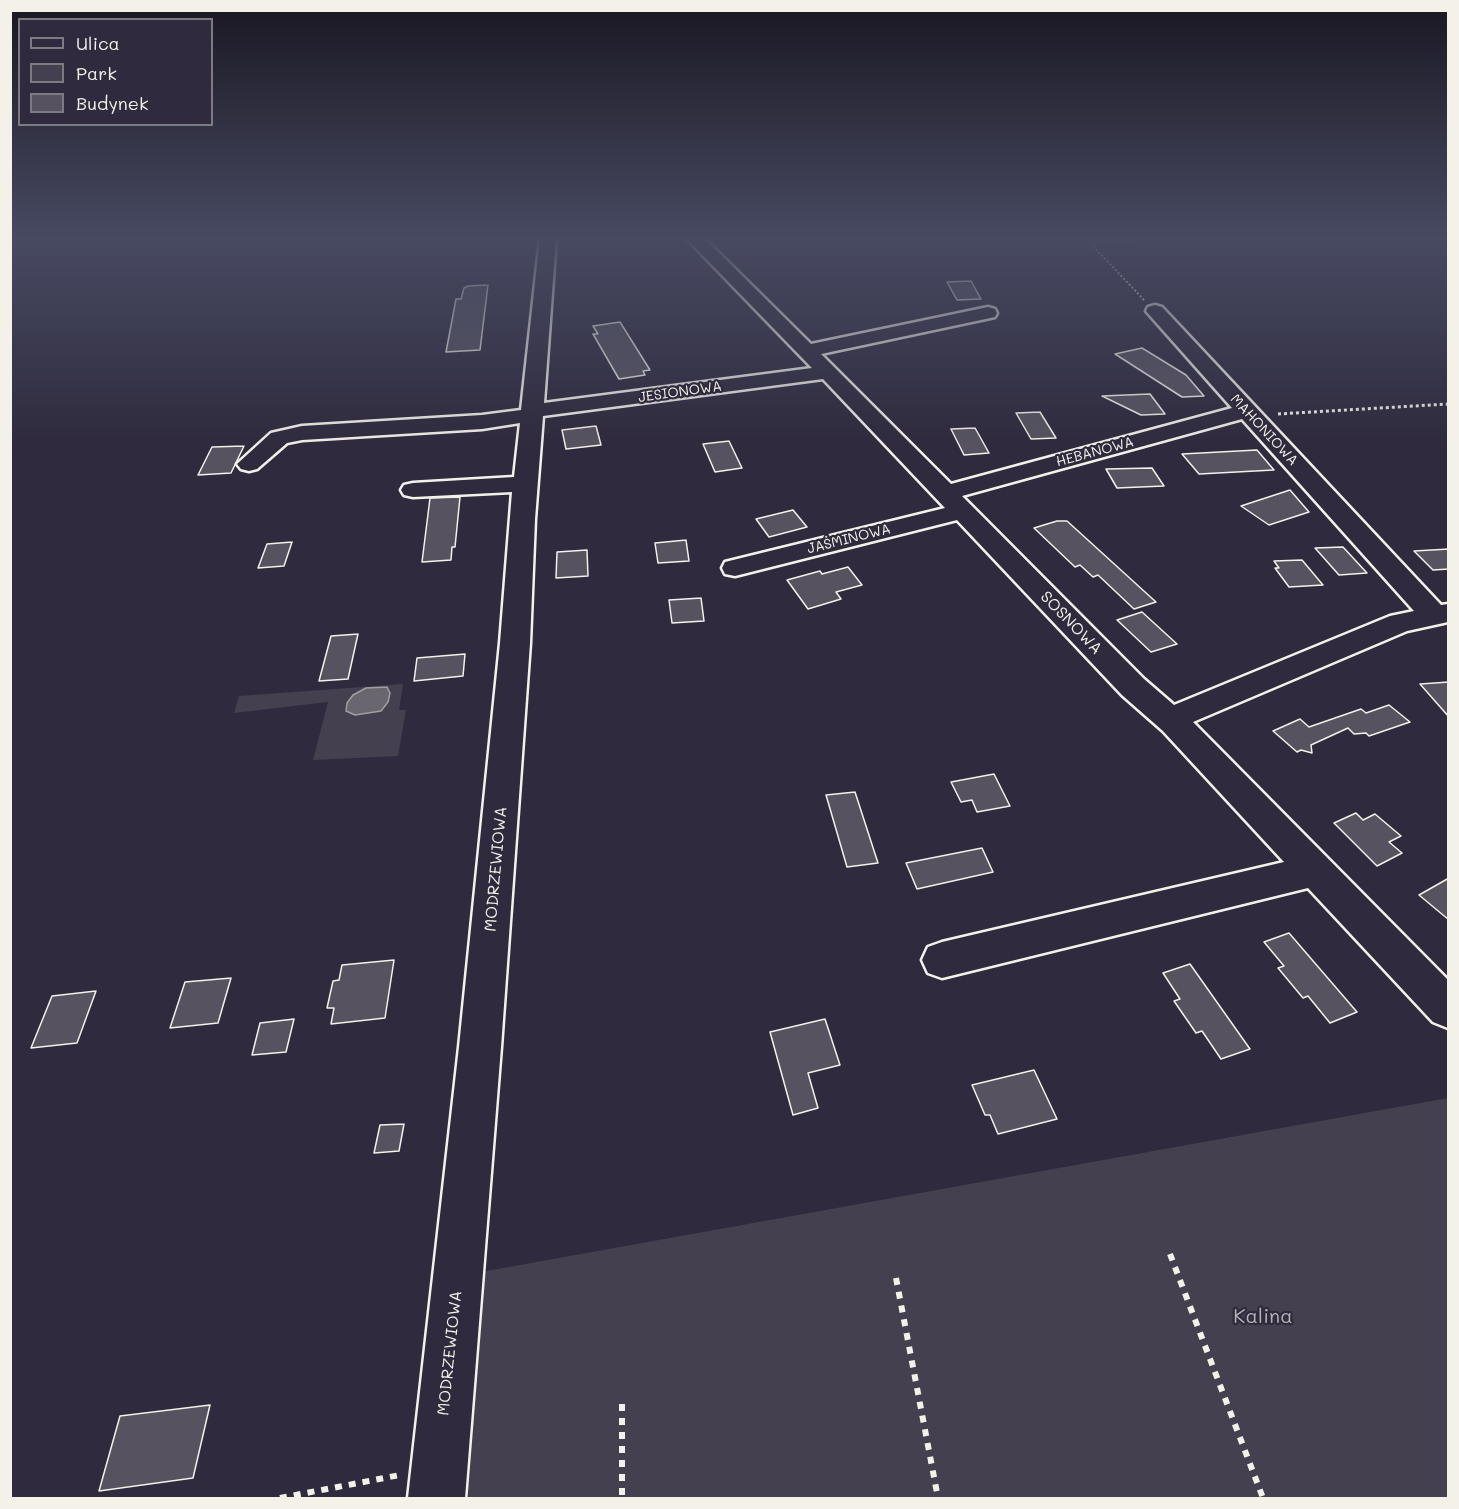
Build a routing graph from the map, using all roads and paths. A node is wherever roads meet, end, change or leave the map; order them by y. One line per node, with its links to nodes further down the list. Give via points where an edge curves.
1 (542, 308): 9 (street, MODRZEWIOWA)
2 (764, 308): 6 (street, SOSNOWA)
3 (1152, 308): 4 (path)
4 (1155, 312): 10 (street, MAHONIOWA)
5 (988, 313): 6 (street)
6 (807, 351): 7 (street, SOSNOWA)
7 (828, 372): 9 (street, JESIONOWA); 14 (street, SOSNOWA)
8 (1449, 405): 10 (path)
9 (532, 413): 11 (street, JESIONOWA, via 482,422 302,433 279,438); 12 (street, MODRZEWIOWA)
10 (1248, 413): 14 (street, HEBANOWA); 16 (street, MAHONIOWA)
11 (249, 464)
12 (527, 484): 13 (street); 24 (street, MODRZEWIOWA, via 480,1047)
13 (413, 490)
14 (953, 502): 15 (street, JAŚMINOWA); 17 (street, SOSNOWA, via 1133,687)
15 (735, 568)
16 (1440, 620): 17 (street, via 1400,623)
17 (1170, 718): 18 (street, SOSNOWA)
18 (1316, 870): 19 (street); 20 (street, SOSNOWA)
19 (942, 960)
20 (1449, 1008)
21 (1170, 1254): 28 (path)
22 (897, 1278): 27 (path)
23 (622, 1404): 26 (path)
24 (438, 1484): 25 (path)
25 (280, 1498)
26 (622, 1498)
27 (938, 1498)
28 (1263, 1498)

